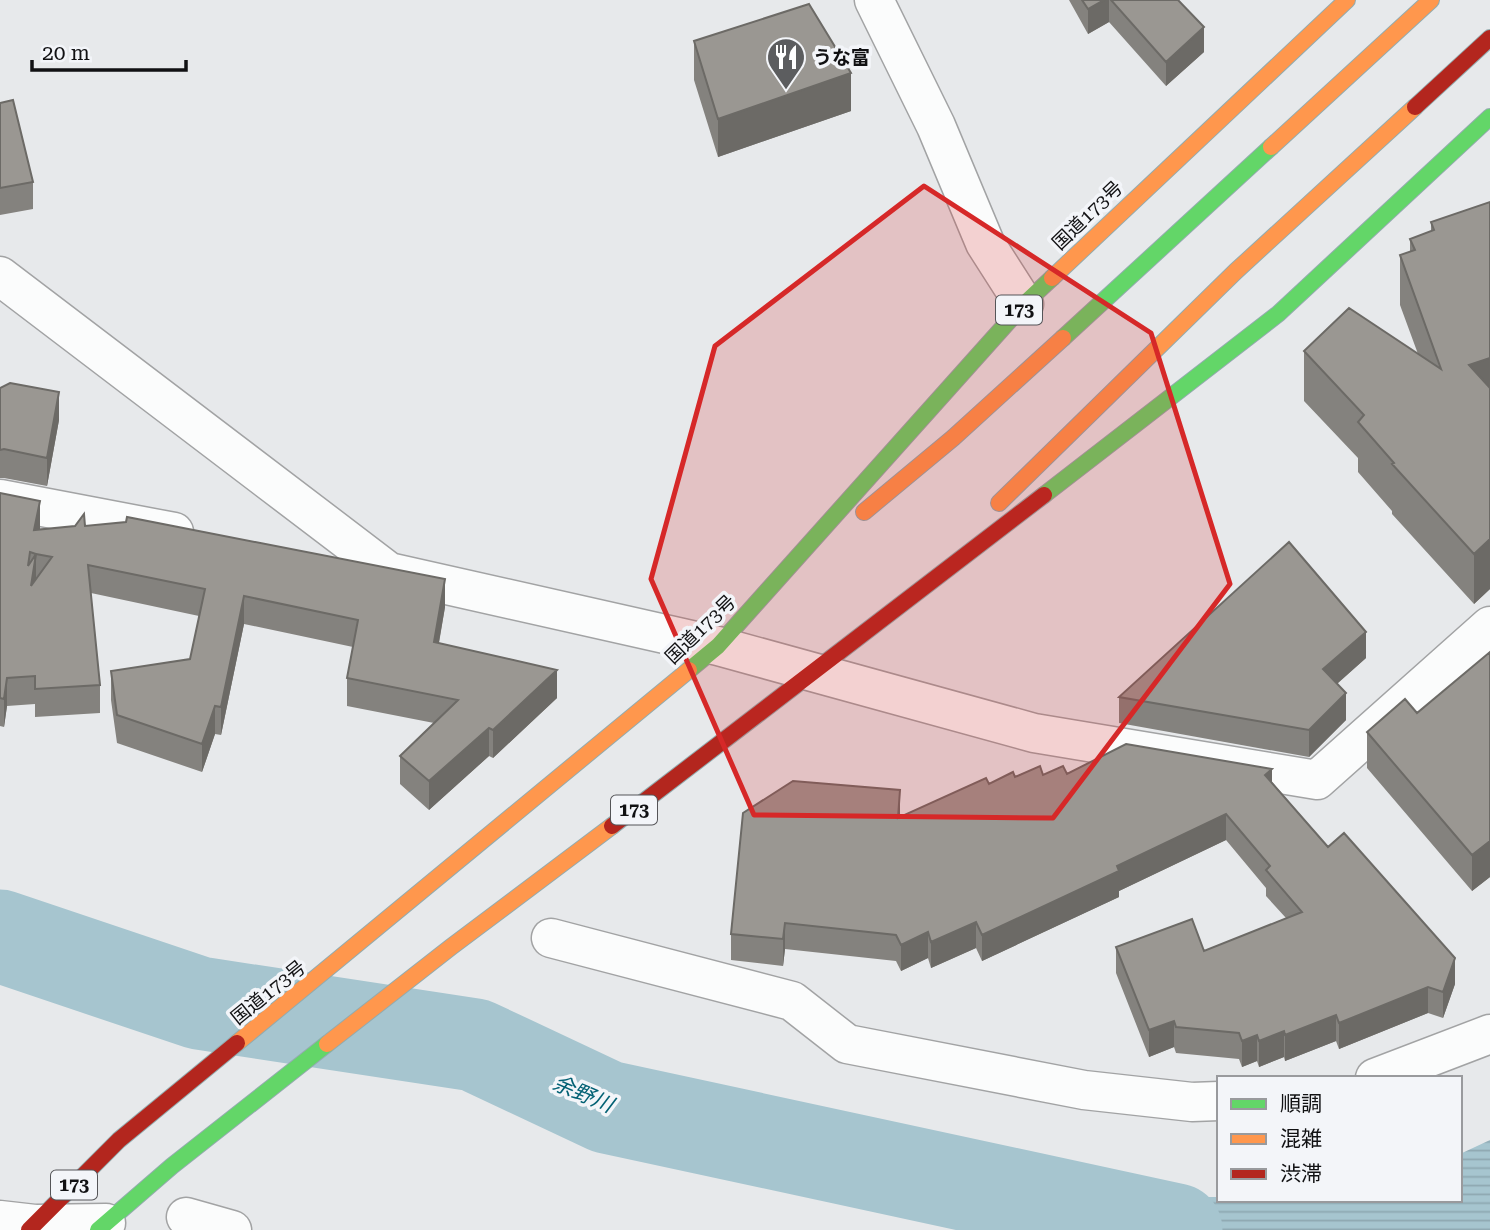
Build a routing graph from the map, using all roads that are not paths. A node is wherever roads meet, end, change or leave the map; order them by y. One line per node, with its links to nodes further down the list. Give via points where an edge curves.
1 (874, 0): 7 (street, via 936,127 985,243)
2 (1347, 0): 7 (highway, 国道173号 / 173)
3 (1431, 0): 14 (highway, via 953,438)
4 (1490, 38): 9 (highway, via 1236,271)
5 (1490, 117): 16 (highway, 173, via 1278,314)
6 (0, 276): 13 (street)
7 (1024, 304): 14 (highway, 国道173号 / 173)
8 (0, 499): 11 (street)
9 (989, 512)
10 (970, 531): 16 (highway)
11 (201, 537)
12 (308, 557): 13 (street)
13 (389, 572): 17 (street)
14 (760, 598): 17 (highway, 国道173号 / 173)
15 (1490, 626): 18 (street, via 1317,780 1034,733)
16 (871, 628): 18 (highway, 173)
17 (718, 646): 18 (street); 24 (highway, 国道173号 / 173)
18 (815, 671): 25 (highway, 173, via 451,947)
19 (551, 937): 22 (street, via 792,1001 847,1044 1084,1090)
20 (1490, 1034): 21 (street)
21 (1380, 1076)
22 (1217, 1101)
23 (186, 1217): 26 (street)
24 (21, 1225): 25 (street)
25 (102, 1226)
26 (232, 1230)

